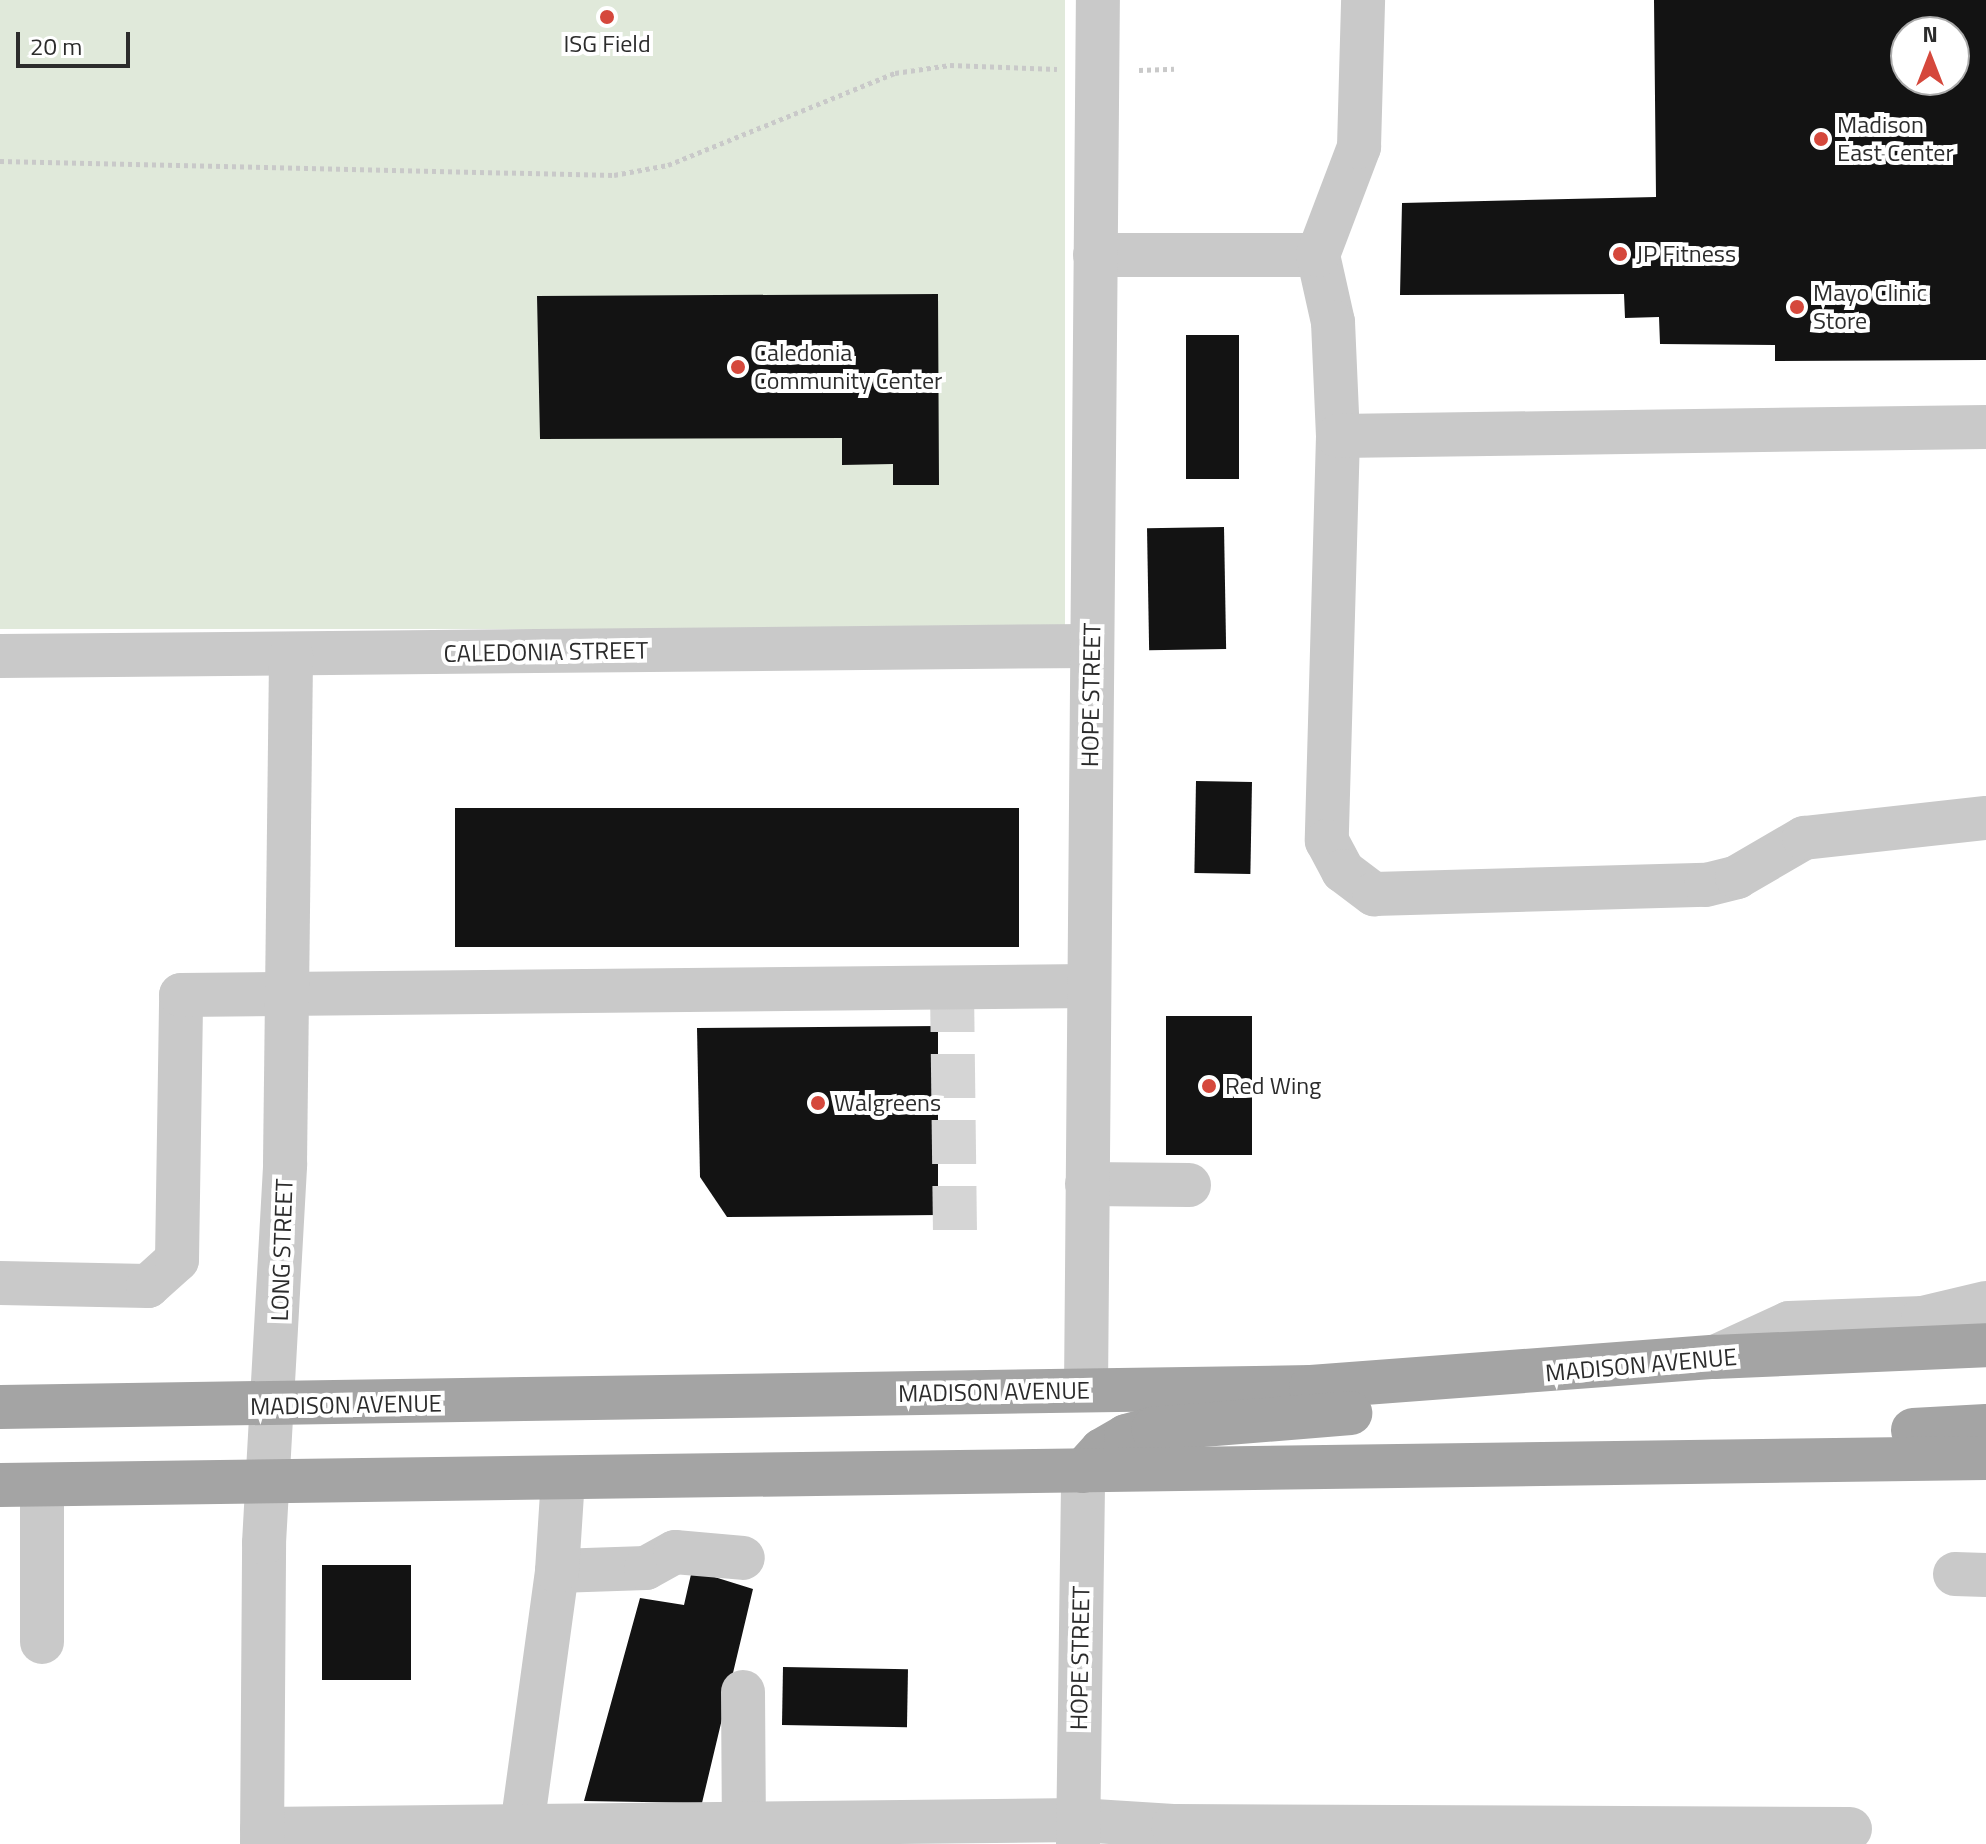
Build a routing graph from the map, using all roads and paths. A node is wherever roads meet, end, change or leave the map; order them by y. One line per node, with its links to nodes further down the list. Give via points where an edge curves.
1 (1098, 0): 4 (street, HOPE STREET)
2 (1363, 0): 7 (street, via 1359,147)
3 (1174, 69): 4 (path)
4 (1097, 71): 5 (path, via 950,65 895,73 681,161 614,175); 6 (street, HOPE STREET)
5 (0, 161)
6 (1095, 255): 7 (street); 10 (street, HOPE STREET)
7 (1318, 255): 9 (street, via 1333,322)
8 (1986, 427): 9 (street)
9 (1338, 436): 13 (street, via 1327,841 1343,871 1374,894 1706,885 1737,877 1804,838)
10 (1091, 646): 11 (street, CALEDONIA STREET); 14 (street, HOPE STREET)
11 (291, 655): 12 (street, CALEDONIA STREET); 15 (street, LONG STREET)
12 (0, 656)
13 (1986, 818)
14 (1088, 986): 15 (street); 16 (street, HOPE STREET)
15 (286, 996): 18 (street, via 181,995 177,1260 148,1286); 24 (street, LONG STREET, via 282,1270)
16 (1087, 1184): 17 (street); 23 (street, HOPE STREET)
17 (1189, 1185)
18 (0, 1283)
19 (1986, 1303): 21 (street, via 1923,1318 1789,1323)
20 (1986, 1345): 21 (main road, MADISON AVENUE)
21 (1714, 1357): 22 (main road, MADISON AVENUE)
22 (1519, 1375): 23 (main road, MADISON AVENUE, via 1311,1387); 29 (main road, via 1384,1411 1153,1429 1102,1450)
23 (1086, 1390): 24 (main road, MADISON AVENUE)
24 (273, 1406): 25 (main road, MADISON AVENUE); 31 (street, LONG STREET)
25 (0, 1407)
26 (1986, 1426): 28 (main road, via 1716,1438)
27 (1986, 1458): 28 (main road)
28 (1452, 1462): 29 (main road)
29 (1083, 1471): 30 (main road); 40 (street, HOPE STREET)
30 (563, 1479): 31 (main road); 34 (street)
31 (268, 1483): 32 (main road); 41 (street, LONG STREET)
32 (21, 1485): 35 (street)
33 (743, 1558): 34 (street, via 675,1552 646,1568)
34 (557, 1571): 38 (street)
35 (42, 1642)
36 (743, 1692): 37 (street)
37 (744, 1824): 38 (street); 40 (street)
38 (522, 1827): 41 (street)
39 (1850, 1829): 40 (street, via 1187,1826)
40 (1078, 1832)
41 (262, 1837)

